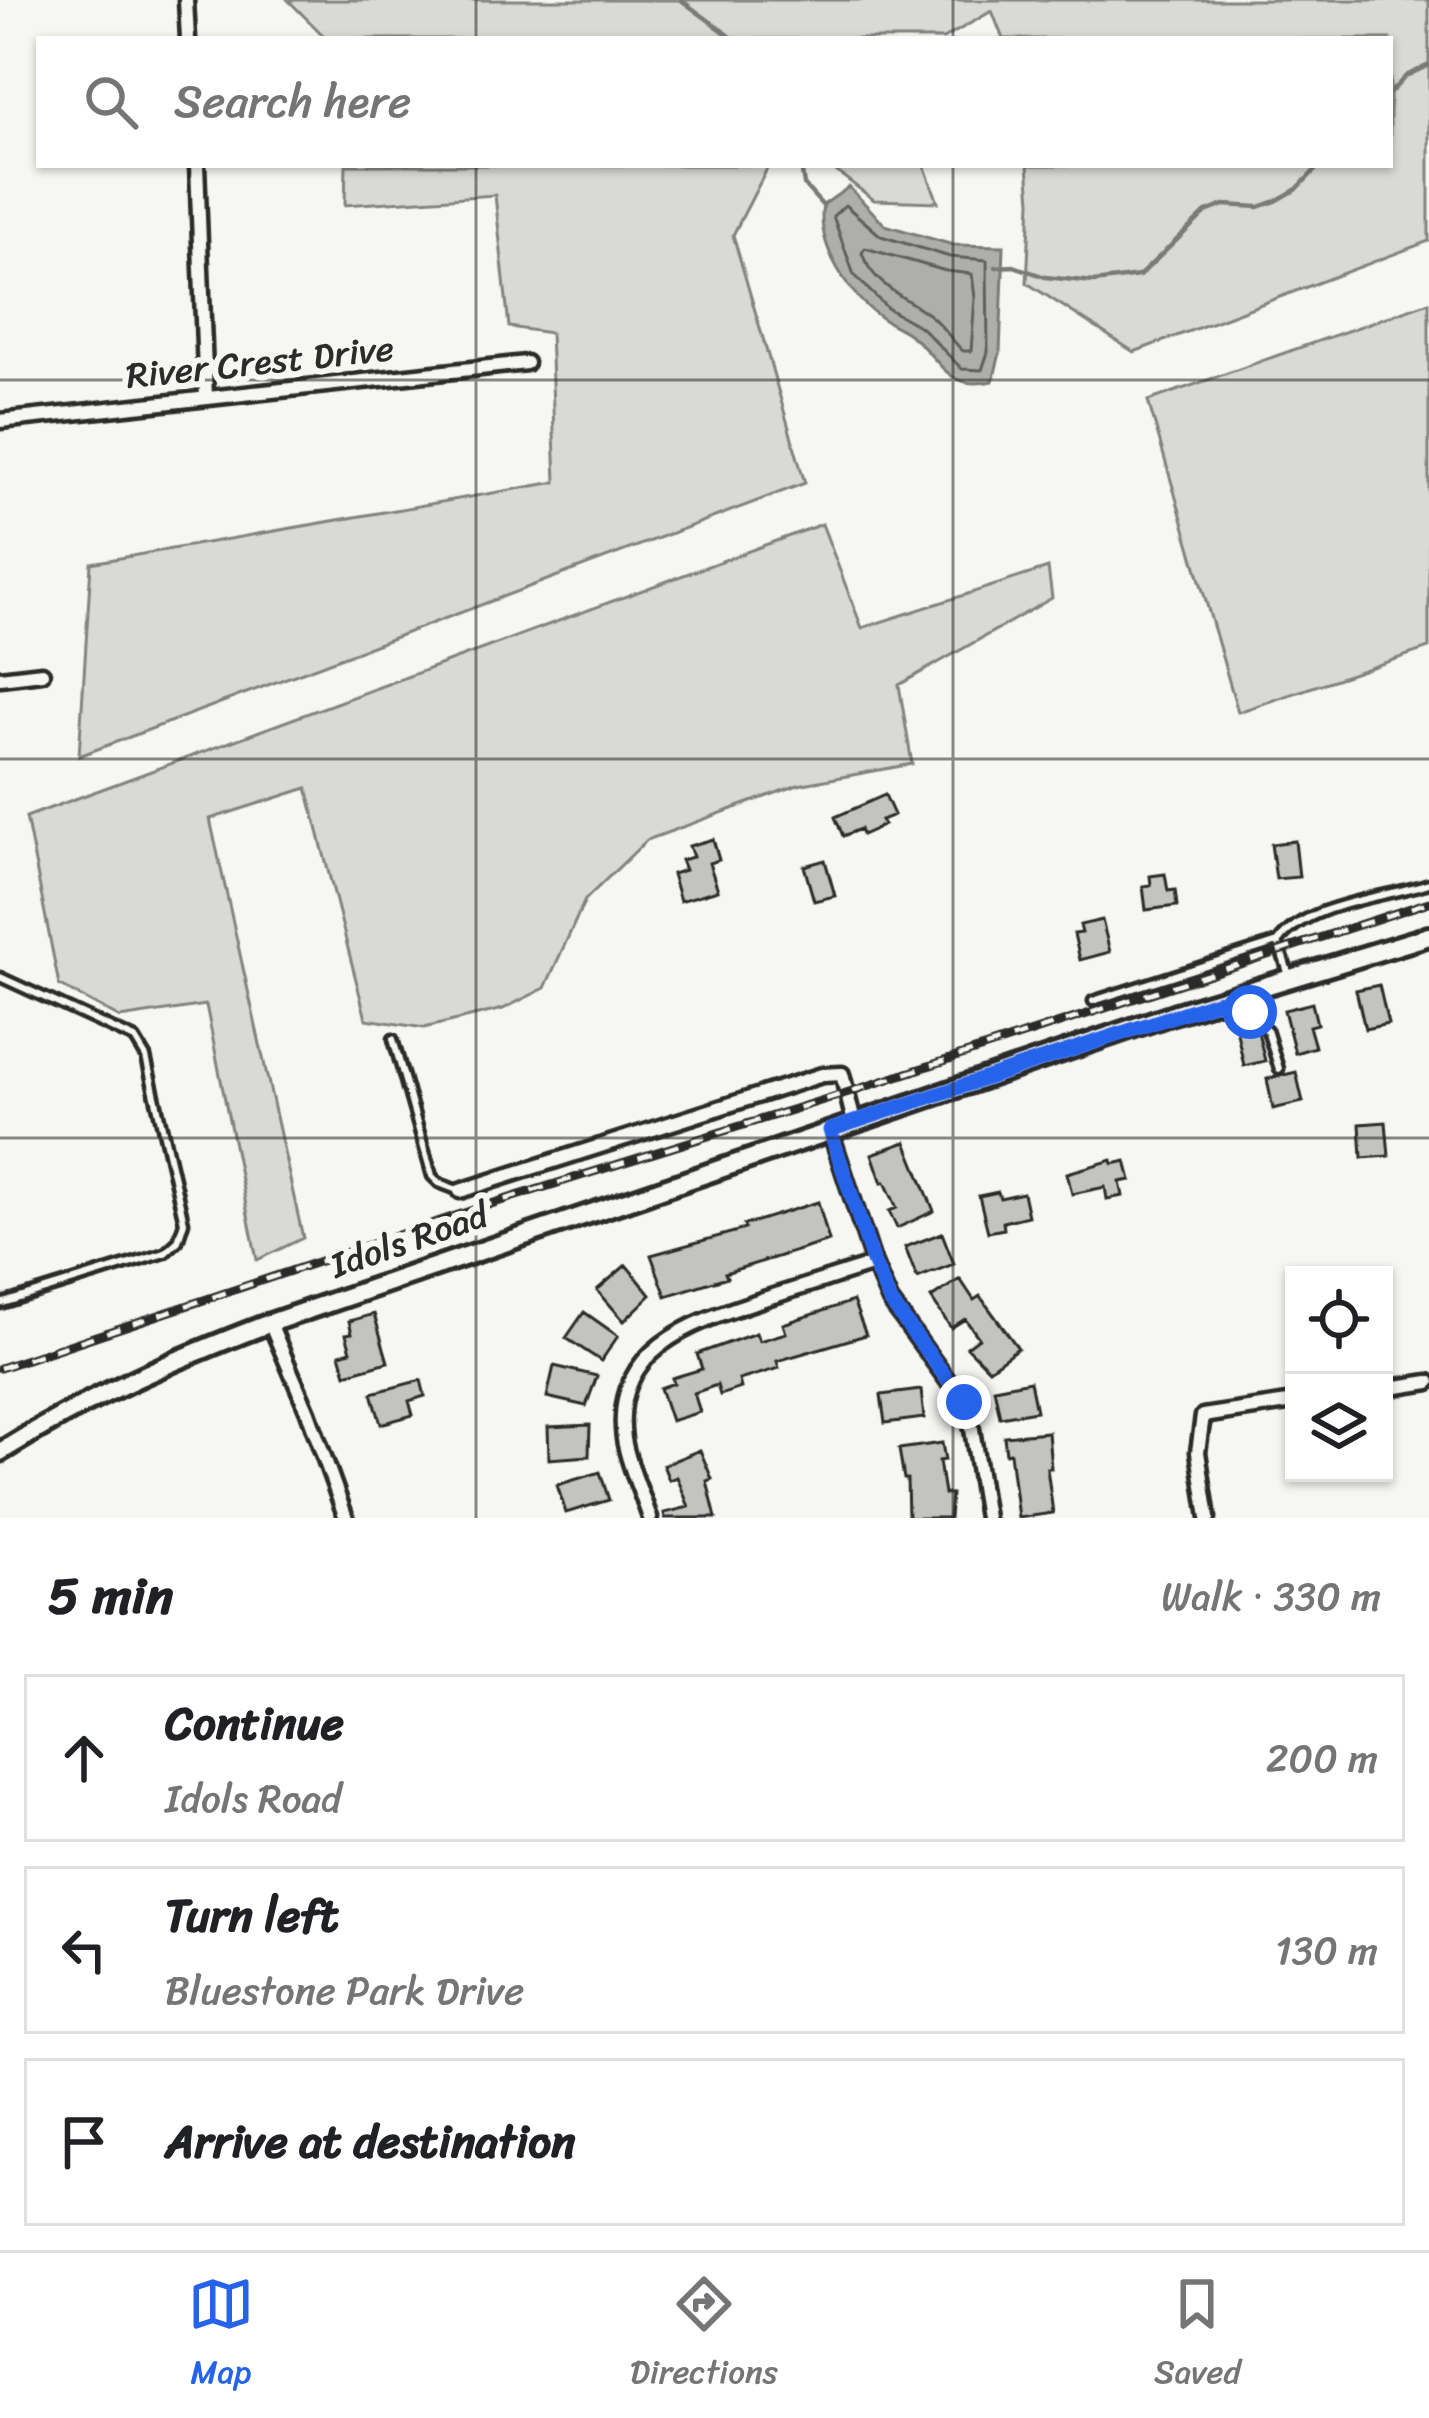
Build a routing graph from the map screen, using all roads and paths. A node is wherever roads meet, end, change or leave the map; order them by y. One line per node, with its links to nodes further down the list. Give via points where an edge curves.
1 (186, 0): 2 (street)
2 (188, 36)
3 (197, 168): 5 (street)
4 (526, 363): 5 (street, River Crest Drive)
5 (206, 398): 6 (street, River Crest Drive)
6 (0, 421)
7 (41, 673): 8 (street)
8 (0, 678)
9 (1429, 883): 11 (lane, via 1318,914)
10 (1429, 936): 13 (street, Idols Road)
11 (1278, 942): 13 (lane); 15 (lane)
12 (0, 977): 22 (lane, via 135,1039 184,1222 165,1252)
13 (1290, 979): 14 (street, Idols Road)
14 (1243, 993): 17 (lane); 18 (street, Idols Road)
15 (1093, 1001)
16 (393, 1039): 20 (lane, via 432,1176)
17 (1279, 1069)
18 (854, 1122): 19 (street, Idols Road); 20 (street, Idols Road, via 842,1074 822,1075)
19 (830, 1130): 21 (street); 23 (street, Idols Road)
20 (460, 1191)
21 (874, 1264): 29 (street, via 699,1322 652,1350 623,1411 624,1441); 30 (street, via 909,1331 964,1402)
22 (0, 1304)
23 (269, 1323): 27 (street, Idols Road, via 115,1386); 28 (street)
24 (1429, 1382): 25 (street)
25 (1393, 1388)
26 (1285, 1403): 31 (street, via 1202,1416 1198,1452)
27 (0, 1453)
28 (346, 1518)
29 (650, 1518)
30 (986, 1518)
31 (1208, 1518)

